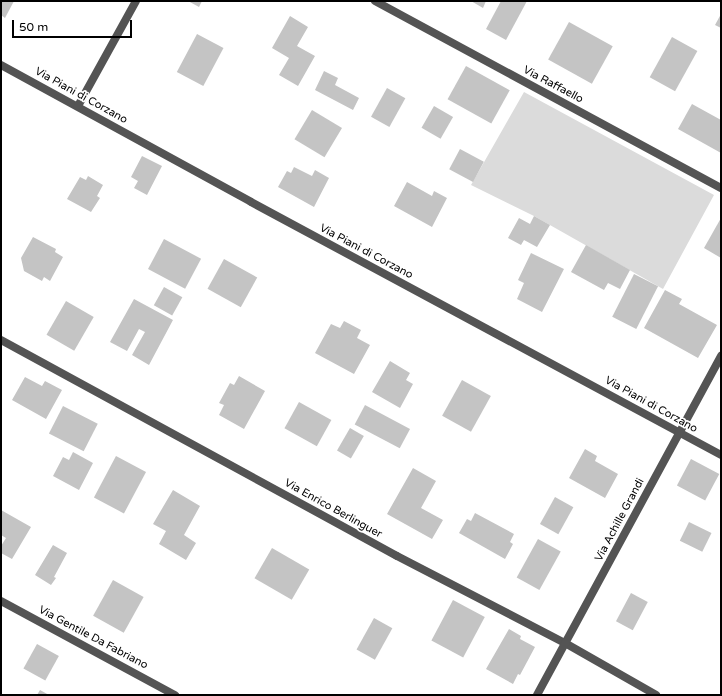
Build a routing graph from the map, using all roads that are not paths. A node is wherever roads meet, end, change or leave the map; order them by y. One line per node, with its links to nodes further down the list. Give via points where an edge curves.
1 (136, 1): 4 (street)
2 (375, 1): 5 (street, Via Raffaello)
3 (1, 65): 4 (street, Via Piani di Corzano)
4 (78, 106): 8 (street, Via Piani di Corzano)
5 (721, 188)
6 (1, 340): 11 (street, Via Enrico Berlinguer, via 397,556)
7 (721, 356): 8 (street, Via Achille Grandi)
8 (680, 433): 9 (street, Via Piani di Corzano); 11 (street, Via Achille Grandi)
9 (721, 455)
10 (1, 601): 12 (street, Via Gentile Da Fabriano)
11 (566, 643): 13 (street, Via Achille Grandi); 14 (street, Via Enrico Berlinguer)
12 (175, 695)
13 (537, 695)
14 (656, 695)

